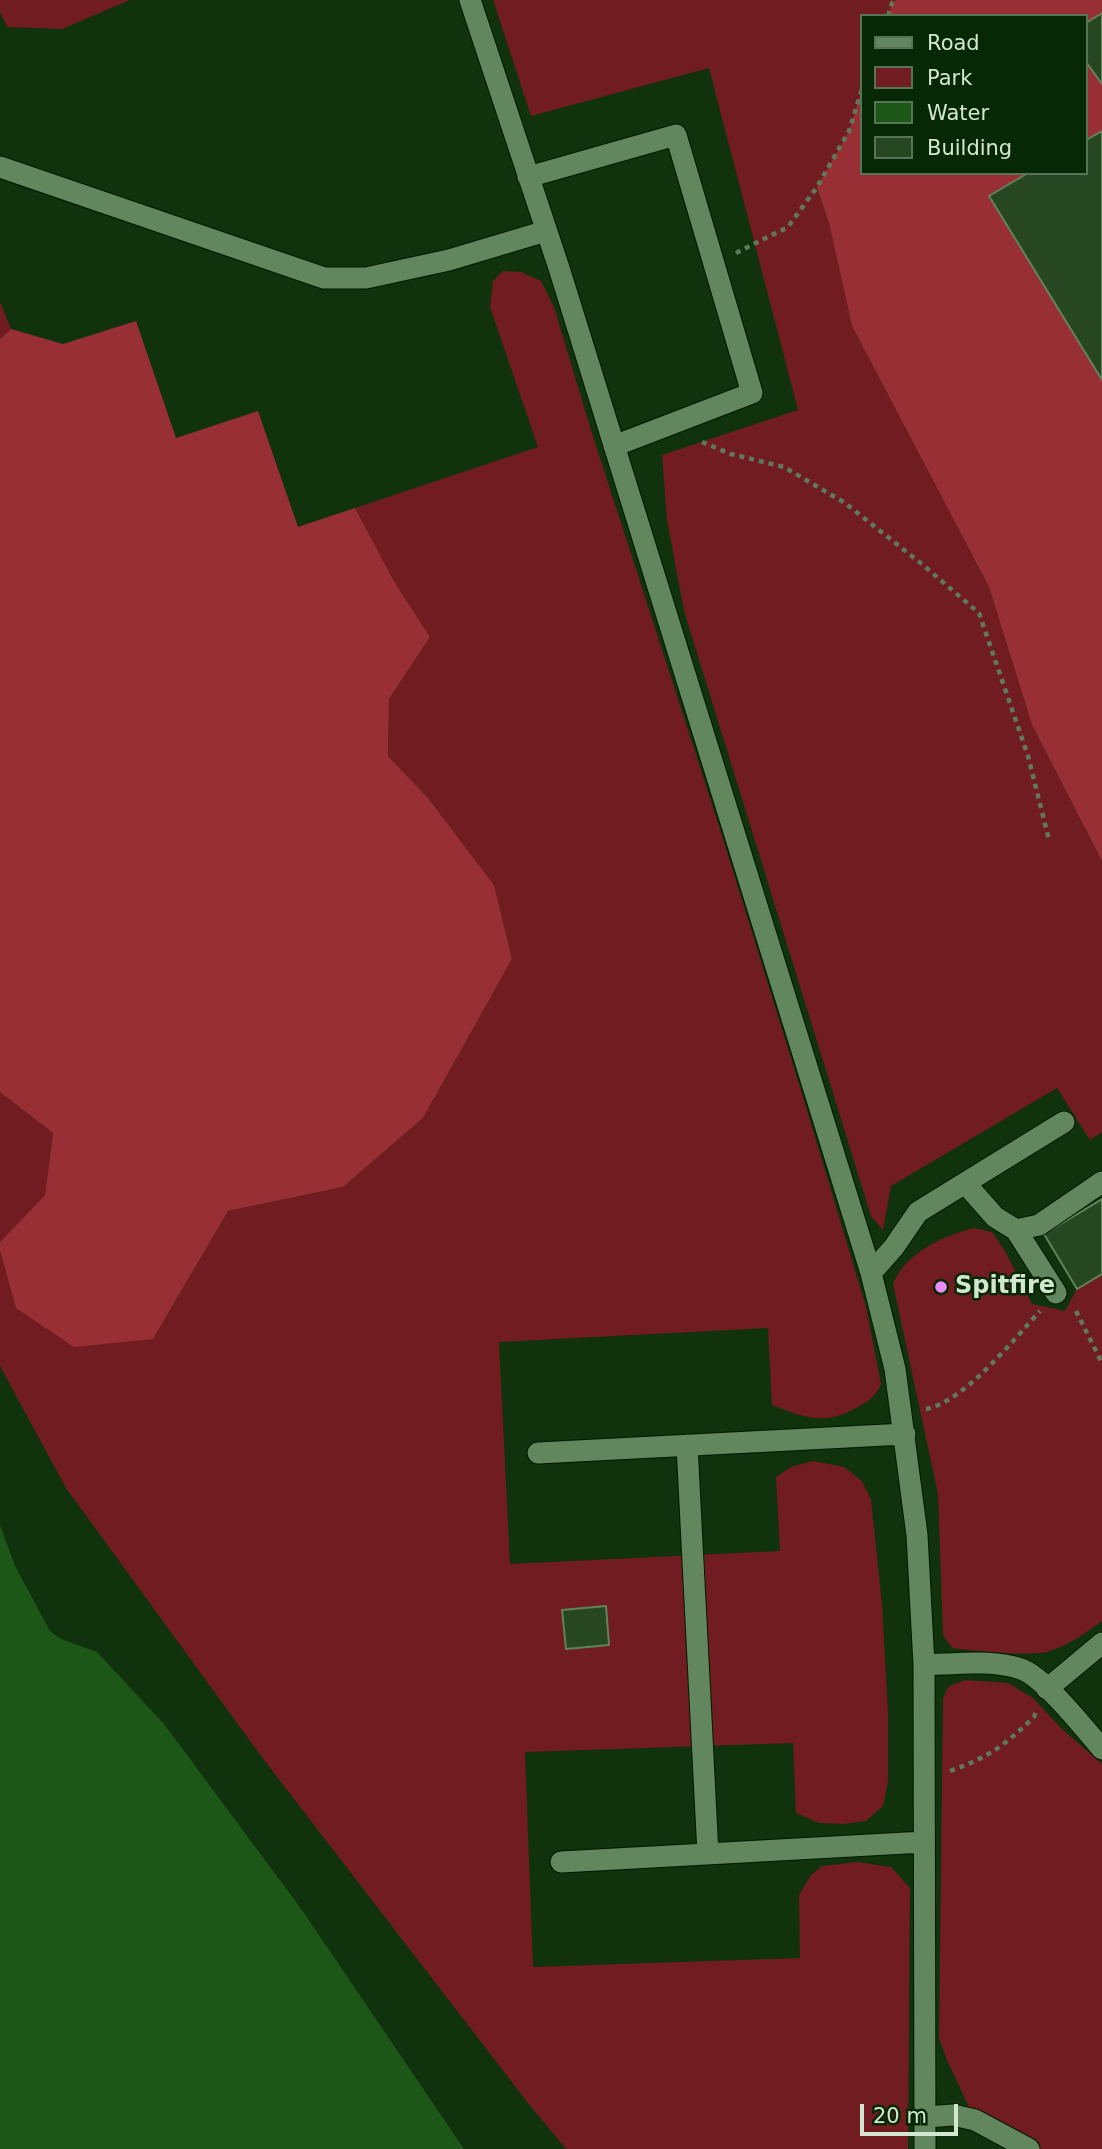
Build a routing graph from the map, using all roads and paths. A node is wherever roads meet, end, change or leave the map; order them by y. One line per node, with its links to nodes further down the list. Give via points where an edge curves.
1 (470, 0): 4 (lane)
2 (860, 95): 6 (path, via 849,131 788,227)
3 (0, 167): 5 (lane, via 324,278 366,278 449,260)
4 (528, 177): 5 (lane); 6 (lane, via 676,135)
5 (546, 231): 8 (lane)
6 (715, 264): 7 (lane, via 752,393)
7 (666, 426): 8 (lane); 9 (path, via 731,454 784,467 845,503 979,613 1028,757)
8 (614, 446): 14 (lane)
9 (1049, 840)
10 (1064, 1122): 12 (lane)
11 (1102, 1182): 13 (lane, via 1039,1225)
12 (965, 1183): 13 (lane, via 995,1217); 14 (lane, via 918,1212)
13 (1016, 1230): 15 (lane)
14 (872, 1273): 17 (lane)
15 (1056, 1293): 16 (path, via 1073,1307); 17 (path, via 971,1383)
16 (1102, 1363)
17 (903, 1424): 18 (lane); 21 (lane, via 917,1535)
18 (687, 1445): 19 (lane); 26 (lane)
19 (538, 1452)
20 (1102, 1643): 22 (lane)
21 (924, 1665): 22 (lane, via 992,1664 1023,1670); 24 (lane)
22 (1046, 1689): 23 (lane); 24 (path, via 1034,1717 1006,1744 981,1760 948,1771)
23 (1102, 1749)
24 (924, 1772): 25 (lane)
25 (924, 1842): 26 (lane); 28 (lane)
26 (708, 1854): 27 (lane)
27 (561, 1863)
28 (926, 2117): 29 (lane); 30 (lane, via 953,2115 975,2120)
29 (925, 2149)
30 (1029, 2149)

